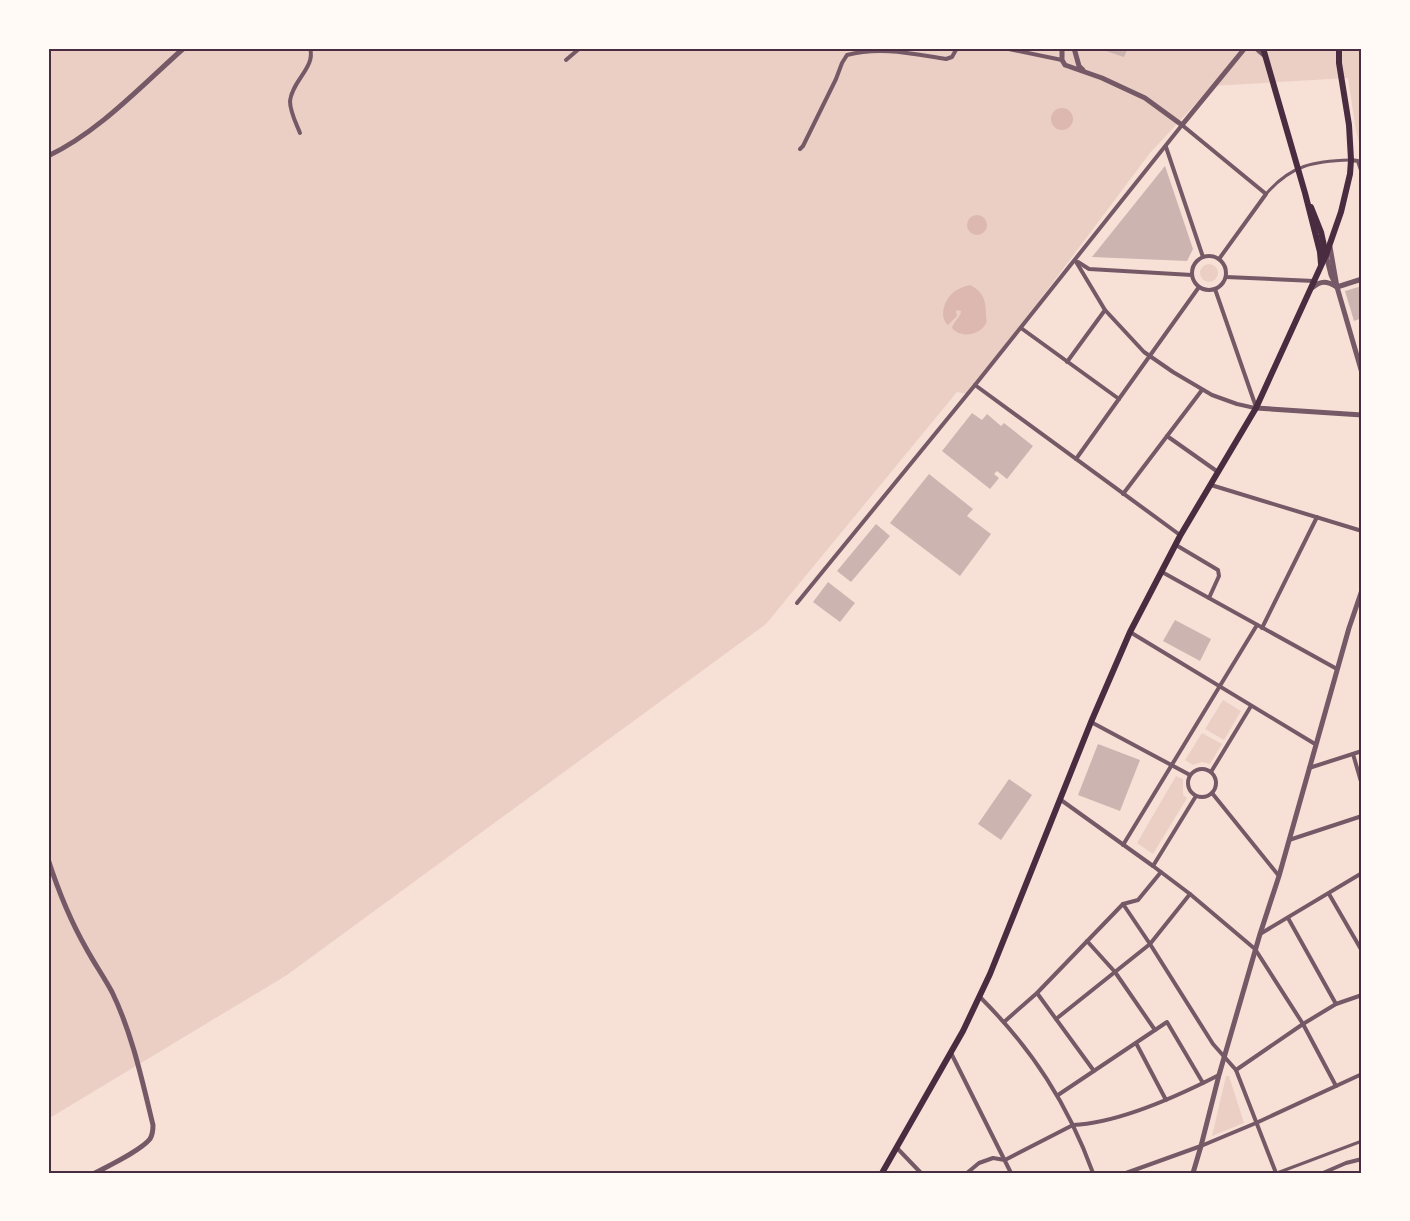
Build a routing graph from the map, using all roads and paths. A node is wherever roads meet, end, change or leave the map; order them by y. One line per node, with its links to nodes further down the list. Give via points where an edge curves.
1 (184, 48): 20 (street, via 94,128)
2 (310, 48): 17 (street, via 310,62 291,99)
3 (580, 48): 13 (street)
4 (957, 48): 11 (street, via 946,59)
5 (1004, 48): 14 (street)
6 (1062, 48): 14 (street)
7 (1074, 48): 15 (street)
8 (1246, 48): 16 (street)
9 (1256, 48): 12 (street)
10 (1339, 48): 21 (main road)
11 (892, 49): 19 (street, via 845,57)
12 (1264, 52): 22 (main road)
13 (566, 60)
14 (1062, 60): 15 (street, via 1065,65)
15 (1084, 71): 16 (street, via 1145,98)
16 (1182, 125): 18 (street); 24 (street)
17 (300, 133)
18 (1165, 146): 30 (street); 32 (street)
19 (800, 149)
20 (48, 156)
21 (1351, 160): 22 (street, via 1324,160); 23 (street, via 1358,160); 26 (main road)
22 (1298, 169): 24 (street); 25 (main road)
23 (1362, 173)
24 (1266, 194): 31 (street)
25 (1305, 194): 27 (main road); 33 (main road)
26 (1336, 230): 27 (main road, via 1328,235); 28 (main road)
27 (1321, 232): 29 (main road)
28 (1331, 243): 29 (main road); 39 (street)
29 (1326, 255): 33 (main road); 39 (street)
30 (1203, 257): 31 (street); 34 (street, via 1195,264)
31 (1219, 259): 35 (street)
32 (1075, 260): 34 (street, via 1089,269); 41 (street); 42 (street)
33 (1321, 267): 37 (main road)
34 (1192, 275): 38 (street)
35 (1226, 276): 37 (street); 40 (street)
36 (1362, 279): 39 (street)
37 (1313, 285): 39 (street, via 1327,282); 49 (main road)
38 (1199, 287): 40 (street); 43 (street)
39 (1337, 287): 45 (street)
40 (1215, 289): 49 (street)
41 (1105, 310): 43 (street); 44 (street)
42 (1021, 328): 44 (street); 46 (street)
43 (1150, 356): 47 (street); 48 (street)
44 (1066, 362): 48 (street)
45 (1362, 373)
46 (975, 385): 52 (street); 63 (street)
47 (1202, 390): 49 (street); 51 (street)
48 (1119, 399): 52 (street)
49 (1256, 408): 50 (street); 53 (main road)
50 (1362, 415)
51 (1167, 436): 53 (street); 55 (street)
52 (1076, 459): 55 (street)
53 (1218, 473): 54 (main road)
54 (1211, 485): 56 (street); 58 (main road)
55 (1123, 494): 58 (street)
56 (1317, 517): 57 (street); 64 (street)
57 (1362, 531)
58 (1180, 536): 59 (main road)
59 (1176, 544): 60 (main road); 62 (street, via 1218,570)
60 (1161, 572): 62 (street); 65 (main road)
61 (1362, 590): 66 (street)
62 (1209, 598): 64 (street)
63 (796, 603)
64 (1259, 627): 66 (street); 67 (street)
65 (1130, 632): 67 (street); 69 (main road)
66 (1337, 669): 70 (street)
67 (1220, 686): 68 (street); 73 (street)
68 (1251, 706): 70 (street); 75 (street)
69 (1091, 722): 73 (street); 80 (main road)
70 (1315, 744): 74 (street)
71 (1362, 751): 72 (street)
72 (1353, 754): 74 (street); 77 (street)
73 (1172, 765): 76 (street); 83 (street)
74 (1309, 768): 82 (street)
75 (1211, 772): 76 (street, via 1200,769); 78 (street, via 1216,782)
76 (1190, 775): 79 (street, via 1188,786)
77 (1362, 785)
78 (1212, 793): 79 (street); 88 (street)
79 (1196, 796): 85 (street)
80 (1061, 800): 83 (street); 101 (main road)
81 (1362, 816): 82 (street)
82 (1288, 841): 88 (street)
83 (1123, 845): 85 (street)
84 (48, 860): 126 (street, via 64,905 120,1011 153,1125 149,1140)
85 (1153, 866): 86 (street)
86 (1161, 872): 89 (street); 91 (street, via 1138,900)
87 (1362, 873): 90 (street)
88 (1279, 876): 93 (street)
89 (1190, 894): 95 (street); 96 (street)
90 (1329, 894): 92 (street); 97 (street)
91 (1123, 904): 94 (street); 95 (street)
92 (1287, 918): 93 (street); 102 (street)
93 (1260, 934): 96 (street)
94 (1087, 941): 98 (street); 99 (street)
95 (1150, 944): 98 (street); 109 (street, via 1213,1044)
96 (1256, 949): 105 (street); 109 (street)
97 (1362, 951)
98 (1115, 972): 103 (street); 106 (street)
99 (1037, 993): 103 (street); 104 (street)
100 (1362, 995): 102 (street)
101 (980, 997): 104 (street); 108 (main road)
102 (1336, 1004): 105 (street)
103 (1056, 1020): 111 (street)
104 (1004, 1022): 116 (street)
105 (1303, 1024): 110 (street); 115 (street)
106 (1155, 1030): 107 (street); 114 (street, via 1167,1022)
107 (1136, 1043): 111 (street); 117 (street)
108 (951, 1052): 122 (main road); 123 (street)
109 (1225, 1056): 110 (street); 113 (street)
110 (1236, 1070): 118 (street)
111 (1094, 1071): 116 (street)
112 (1362, 1074): 115 (street)
113 (1219, 1075): 114 (street); 121 (street)
114 (1203, 1083): 117 (street)
115 (1336, 1086): 118 (street)
116 (1058, 1095): 119 (street)
117 (1166, 1100): 119 (street, via 1117,1118)
118 (1256, 1123): 121 (street); 133 (street)
119 (1073, 1125): 123 (street); 130 (street)
120 (1362, 1141): 133 (street)
121 (1201, 1146): 131 (street); 132 (street)
122 (896, 1148): 125 (street); 127 (main road)
123 (1005, 1160): 128 (street, via 993,1158); 129 (street)
124 (1362, 1160): 134 (street)
125 (919, 1172)
126 (95, 1173)
127 (882, 1173)
128 (967, 1173)
129 (1011, 1173)
130 (1093, 1173)
131 (1126, 1173)
132 (1193, 1173)
133 (1276, 1173)
134 (1323, 1173)

